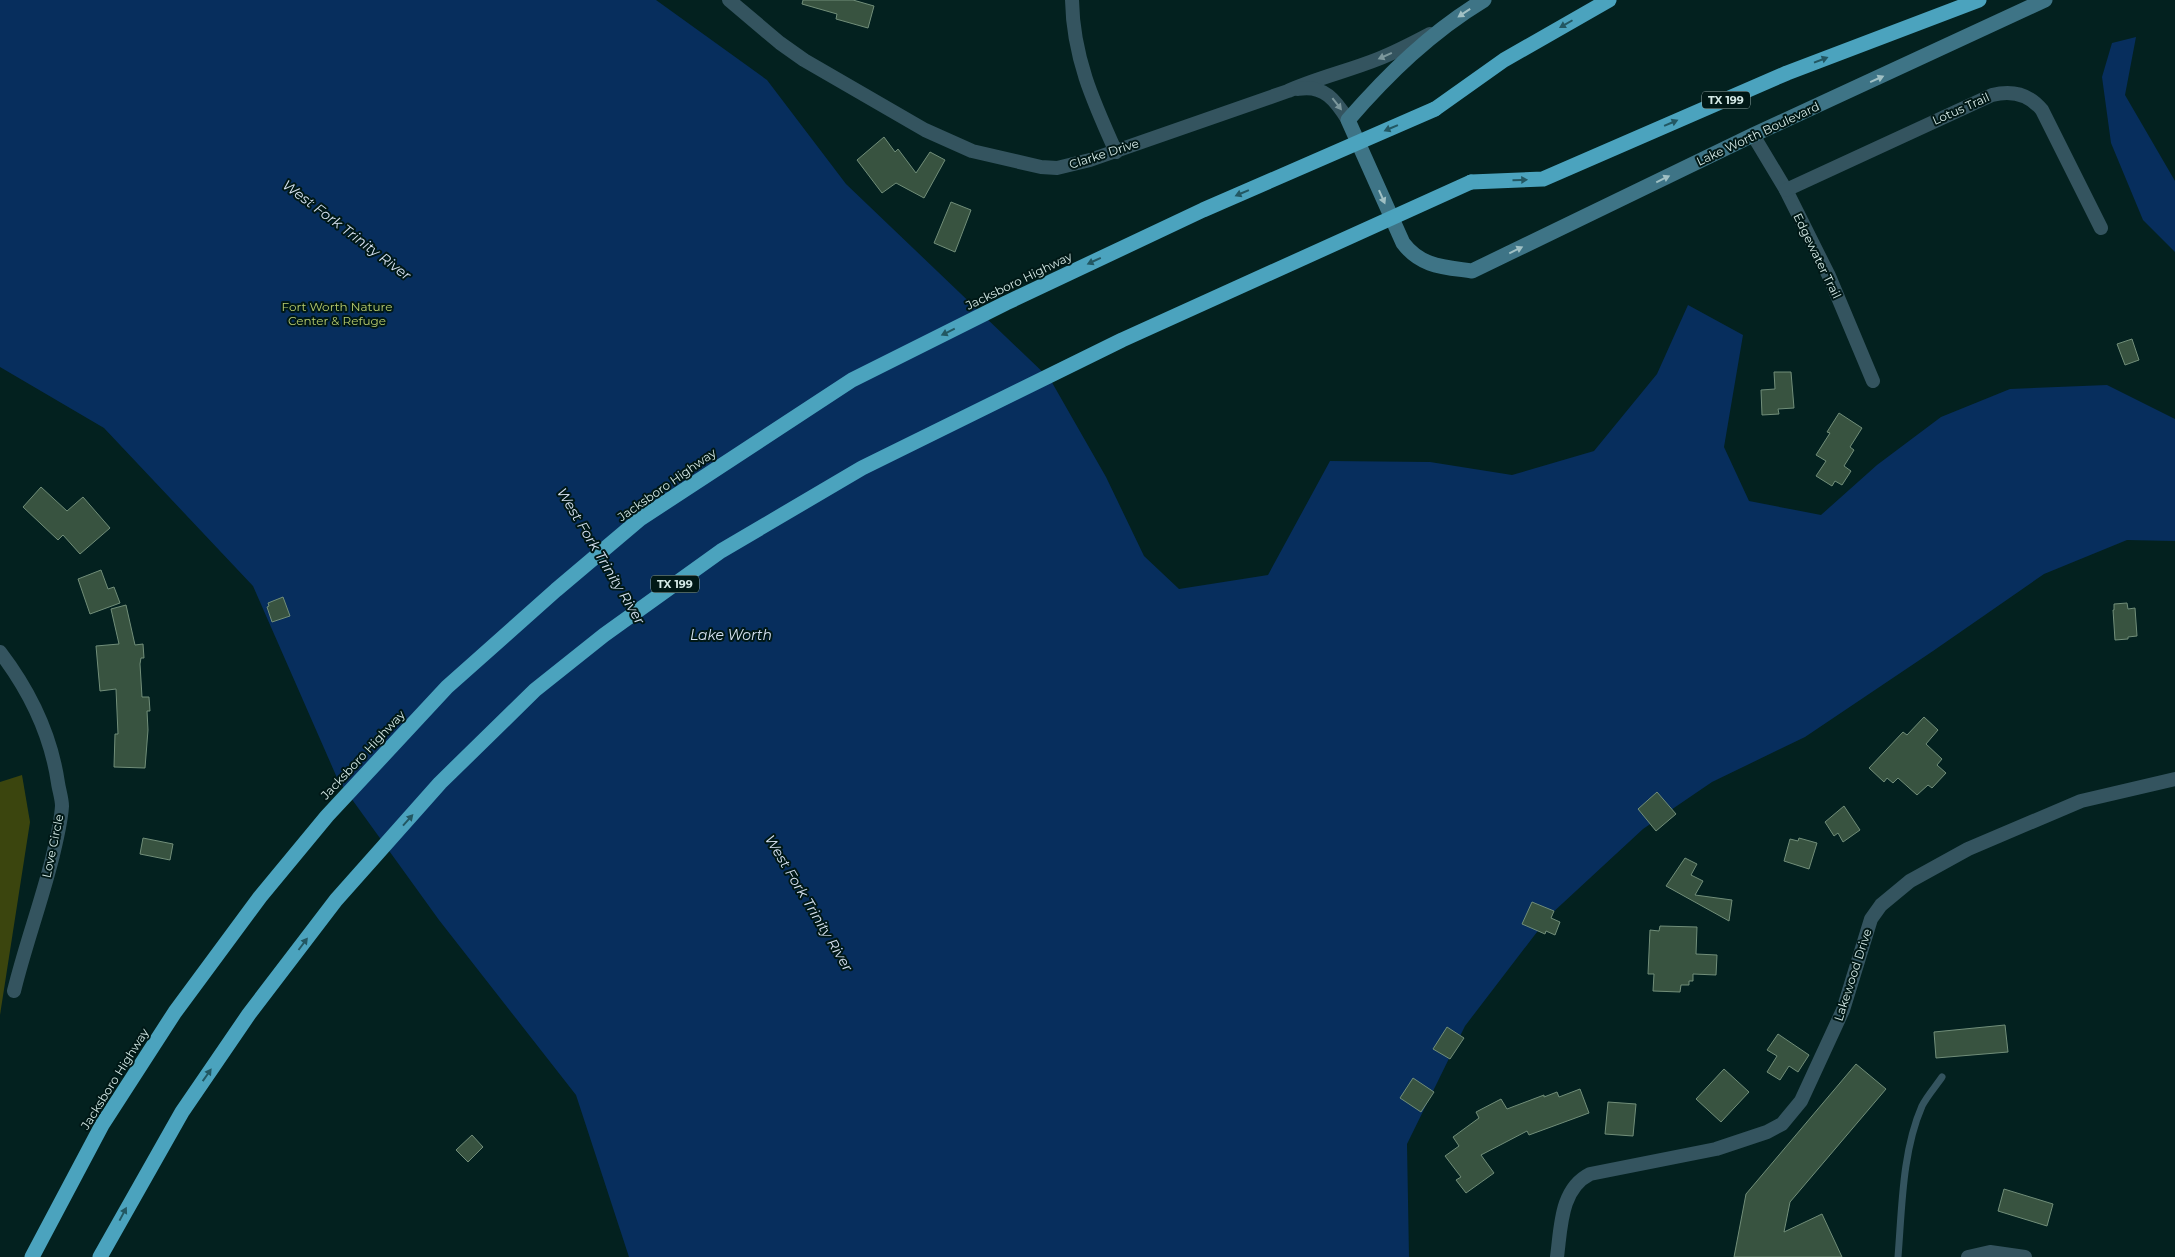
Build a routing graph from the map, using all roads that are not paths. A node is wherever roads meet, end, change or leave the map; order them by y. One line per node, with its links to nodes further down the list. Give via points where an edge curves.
1 (729, 0): 11 (street, Clarke Drive, via 804,60 954,144 1024,164 1057,168)
2 (1072, 0): 11 (street, via 1074,38 1080,61)
3 (1484, 0): 7 (main road, one-way to 7)
4 (1609, 0): 19 (highway, Jacksboro Highway, one-way to 19, bridge, via 1504,60 1435,109 1202,210 852,380 640,519 447,687 321,823 175,1012 102,1125)
5 (1979, 0): 20 (highway, TX 199, one-way to 5, bridge, via 182,1112 249,1014 336,900 440,783 535,690 604,635 721,551 862,468 1122,340 1472,182 1543,179 1787,73)
6 (2046, 0): 10 (main road, Lake Worth Boulevard, one-way to 6)
7 (1444, 27): 8 (street, Clarke Drive, one-way to 8, via 1380,59); 9 (main road, via 1391,73)
8 (1288, 91): 9 (street, one-way to 9, via 1304,88 1323,91 1338,104); 11 (street, Clarke Drive)
9 (1348, 120): 10 (main road, Lake Worth Boulevard, one-way to 10, via 1403,243 1411,253 1424,262 1472,271)
10 (1753, 136): 12 (street, Edgewater Trail)
11 (1116, 152)
12 (1786, 190): 13 (street, Lotus Trail, via 1992,95 2005,92 2034,100 2042,110); 14 (street, Edgewater Trail, via 1829,276)
13 (2101, 228)
14 (1873, 381)
15 (0, 652): 17 (street, Love Circle, via 26,692 46,732 62,805 50,865)
16 (2175, 780): 21 (street, Lakewood Drive, via 2081,801 1968,849 1910,881 1881,905 1871,919 1844,1010 1801,1101 1782,1124 1716,1149 1583,1178 1572,1190 1562,1213)
17 (14, 991)
18 (1942, 1078): 22 (lane, via 1923,1104 1915,1126 1905,1180)
19 (32, 1257)
20 (100, 1257)
21 (1557, 1257)
22 (1898, 1257)
23 (1968, 1257): 24 (street, via 1990,1252)
24 (2025, 1257)

